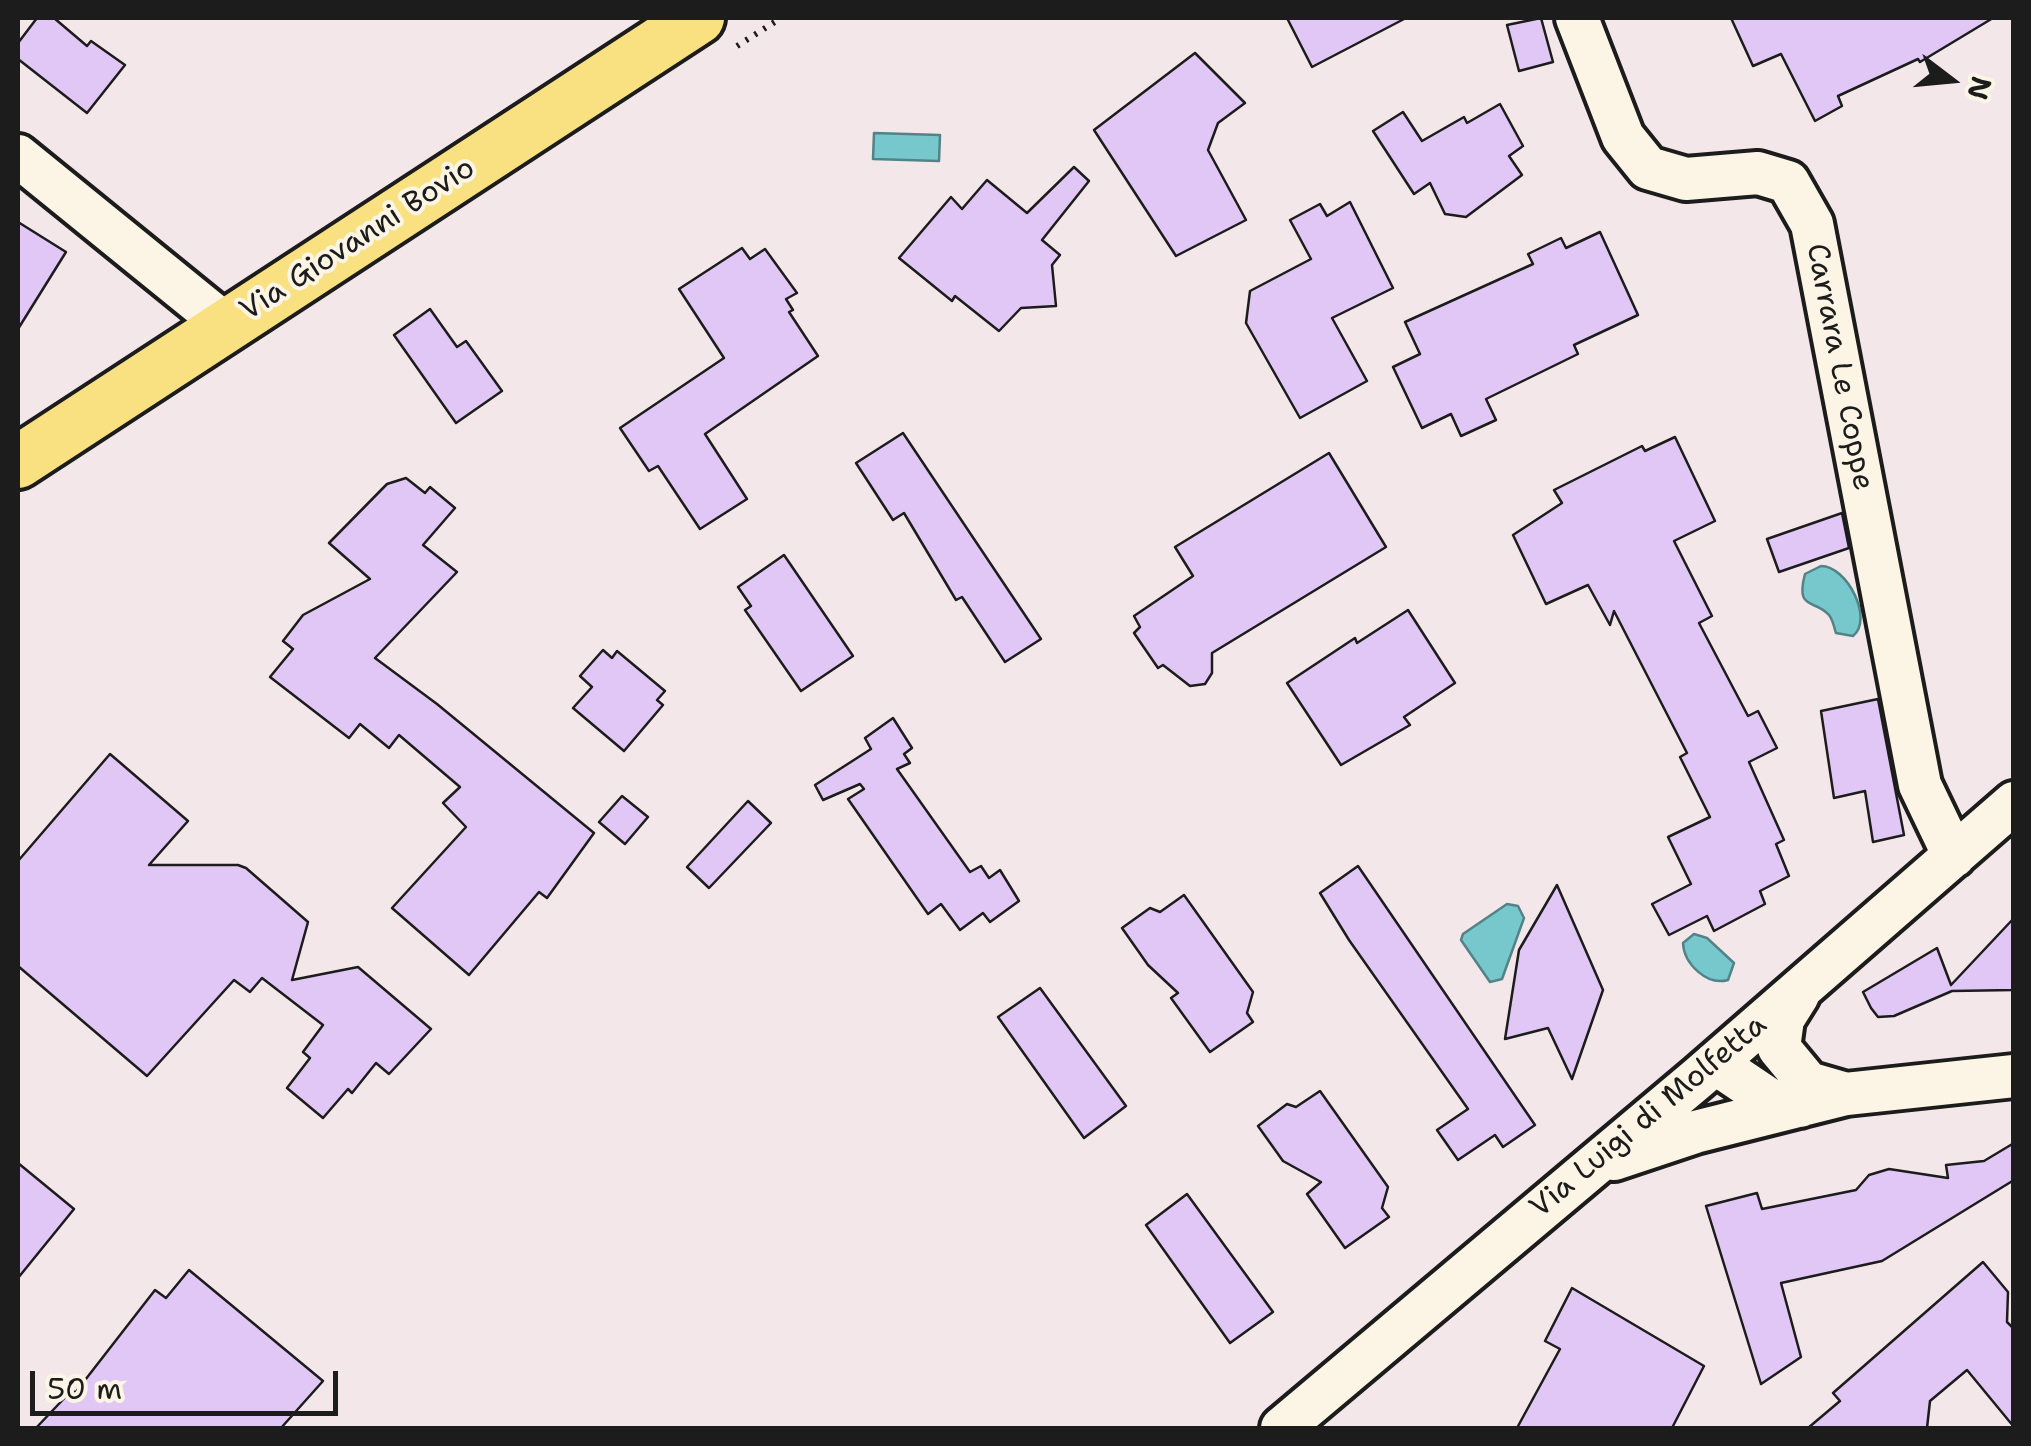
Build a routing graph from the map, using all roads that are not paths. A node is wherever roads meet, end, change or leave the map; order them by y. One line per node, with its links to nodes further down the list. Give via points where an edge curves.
1 (698, 18): 4 (main road, Via Giovanni Bovio)
2 (1578, 18): 7 (street, Carrara Le Coppe, via 1623,137 1648,168 1686,179 1758,173 1788,182 1812,224 1920,785)
3 (18, 156): 4 (street)
4 (226, 325): 5 (main road, Via Giovanni Bovio)
5 (18, 462)
6 (2014, 803): 7 (street, Via Luigi di Molfetta)
7 (1954, 856): 8 (street, Via Luigi di Molfetta)
8 (1803, 986): 9 (street, Via Luigi di Molfetta); 11 (street, via 1783,1019 1779,1048 1808,1083)
9 (1714, 1063): 12 (street, via 1770,1100); 13 (street, Via Luigi di Molfetta)
10 (2014, 1076): 11 (street)
11 (1846, 1094): 12 (street)
12 (1800, 1106): 13 (street)
13 (1685, 1114): 14 (street, Via Luigi di Molfetta, via 1594,1165)
14 (1282, 1428)

